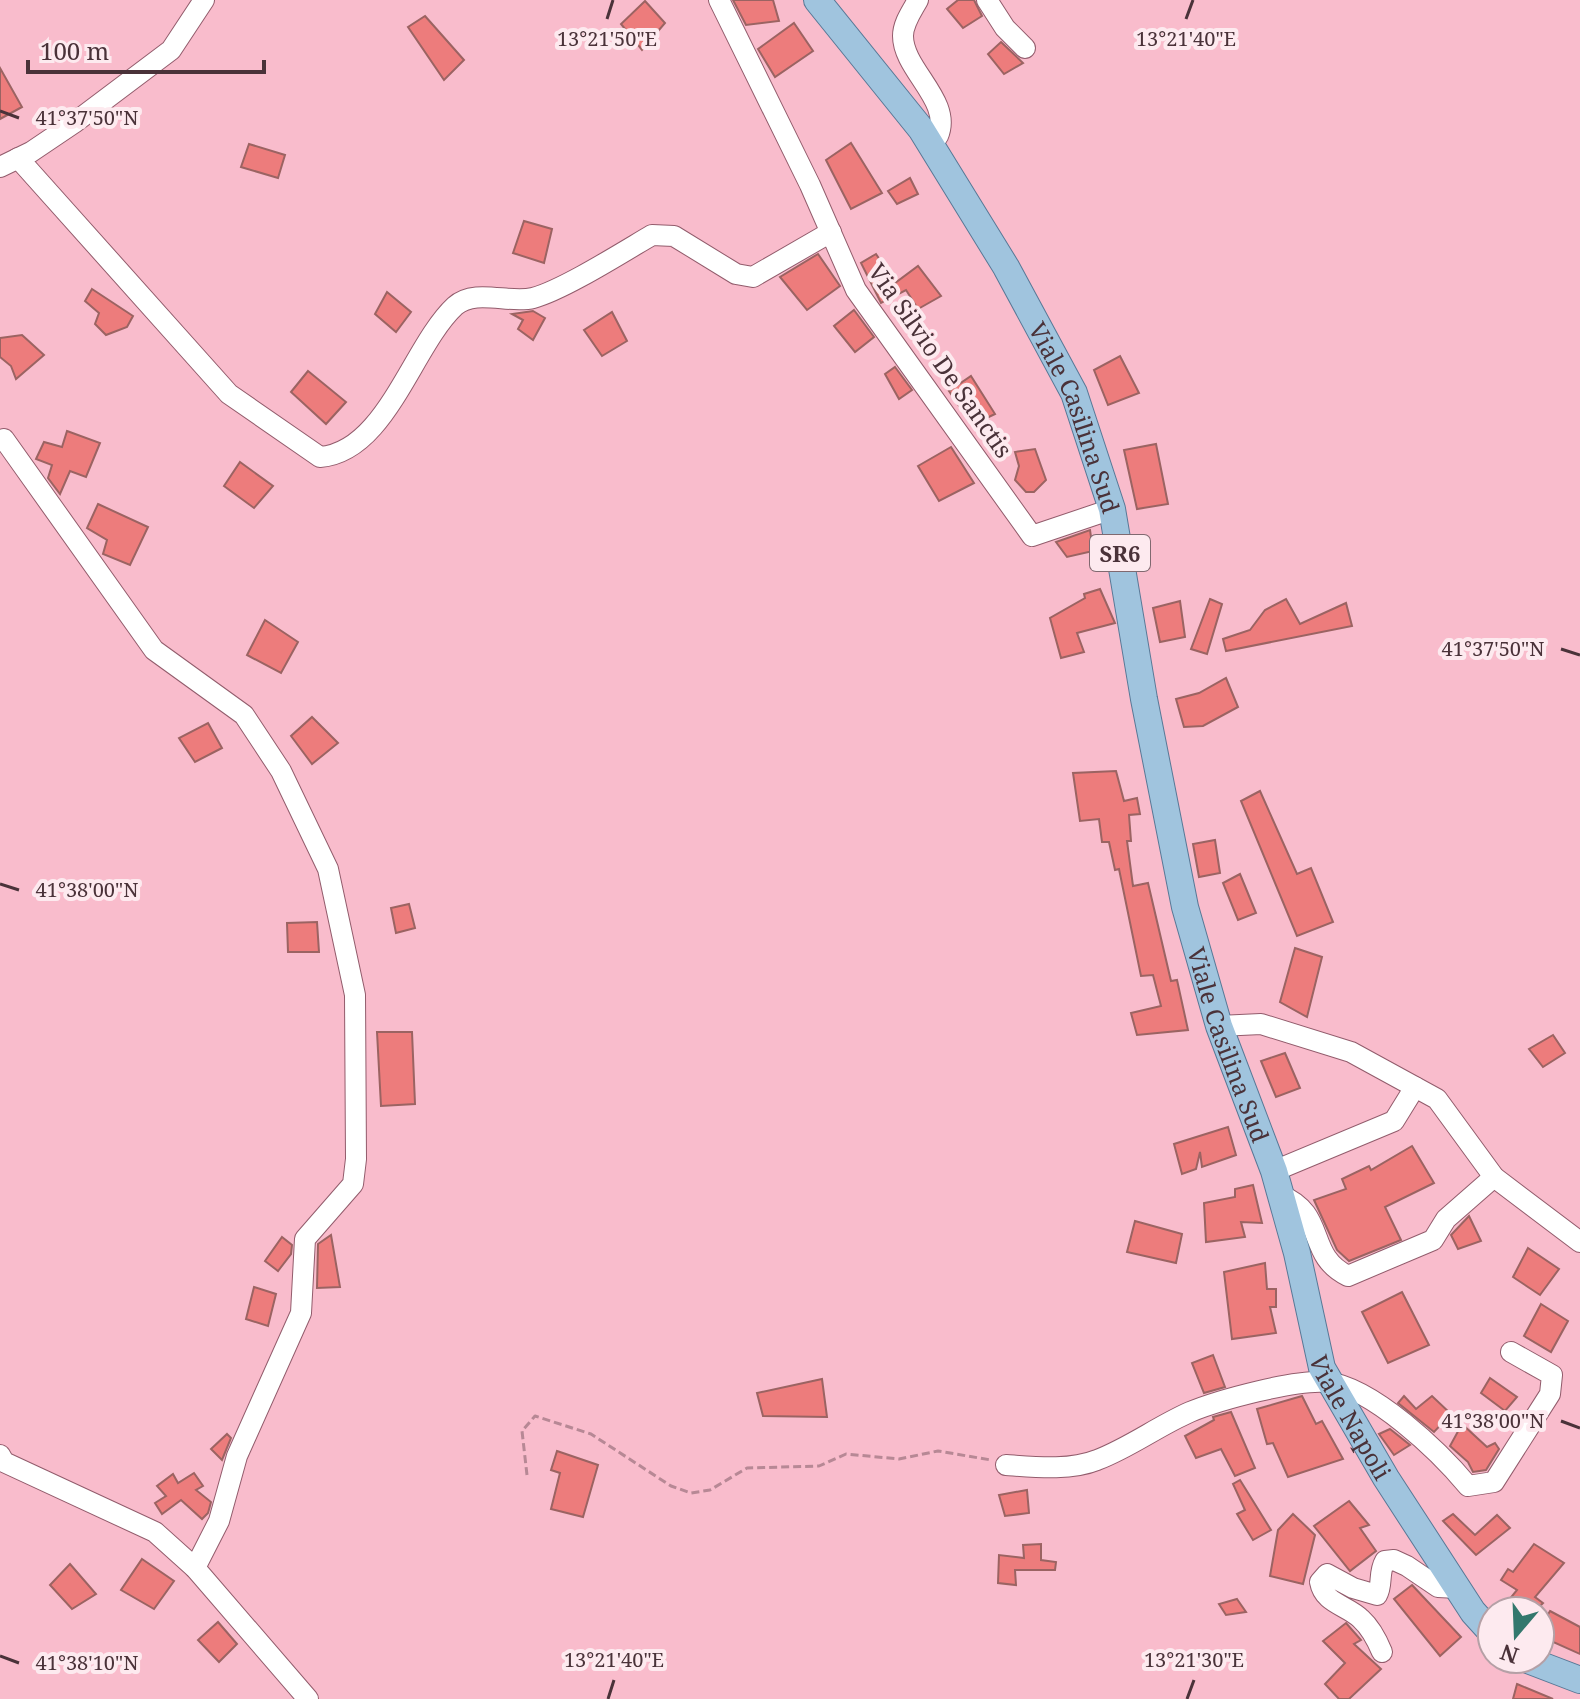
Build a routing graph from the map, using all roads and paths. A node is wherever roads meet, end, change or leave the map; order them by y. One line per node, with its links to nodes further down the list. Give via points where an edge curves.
1 (204, 0): 8 (street, via 171,50 74,123)
2 (719, 0): 9 (street, Via Silvio De Sanctis)
3 (817, 0): 7 (main road, Viale Casilina Sud / SR6)
4 (918, 0): 7 (street, via 903,33 940,117 938,136)
5 (987, 0): 6 (street)
6 (1025, 48)
7 (929, 141): 11 (main road, Viale Casilina Sud / SR6, via 1074,393)
8 (9, 162): 9 (street, via 229,394 320,457 340,451 377,423 441,320 459,303 473,298 533,298 652,235 674,236 736,274 753,277)
9 (831, 232): 11 (street, Via Silvio De Sanctis, via 856,290 1032,536)
10 (1, 437): 22 (street, via 154,650 244,715 281,771 328,869 355,995 353,1184 305,1239 301,1313 237,1456 219,1521)
11 (1112, 509): 12 (main road, Viale Casilina Sud / SR6, via 1185,907)
12 (1219, 1026): 13 (street, via 1261,1024 1351,1052); 15 (main road, Viale Casilina Sud / SR6)
13 (1415, 1087): 14 (street, via 1437,1099); 15 (street, via 1394,1121)
14 (1494, 1177): 15 (street, via 1446,1219 1433,1240 1348,1276 1327,1261 1311,1222); 16 (street)
15 (1277, 1183): 18 (main road, Viale Napoli)
16 (1580, 1242)
17 (1511, 1352): 18 (street, via 1552,1375 1550,1394 1494,1482 1481,1486 1468,1486 1430,1444 1370,1400)
18 (1328, 1382): 20 (street, via 1291,1384 1190,1412 1095,1462); 23 (main road, Viale Napoli)
19 (0, 1455): 22 (street, via 4,1462 155,1532)
20 (1006, 1465): 21 (path, via 938,1451 899,1459 846,1454 819,1466 747,1468 710,1490 691,1493 671,1486 591,1434 535,1416 522,1431)
21 (527, 1475)
22 (195, 1568): 28 (street)
23 (1458, 1588): 24 (main road, Viale Napoli); 25 (street, via 1438,1587 1394,1560 1385,1561 1380,1570 1377,1595 1327,1574 1321,1591 1360,1617)
24 (1476, 1612)
25 (1382, 1652)
26 (1556, 1671): 27 (main road)
27 (1580, 1680)
28 (308, 1699)

